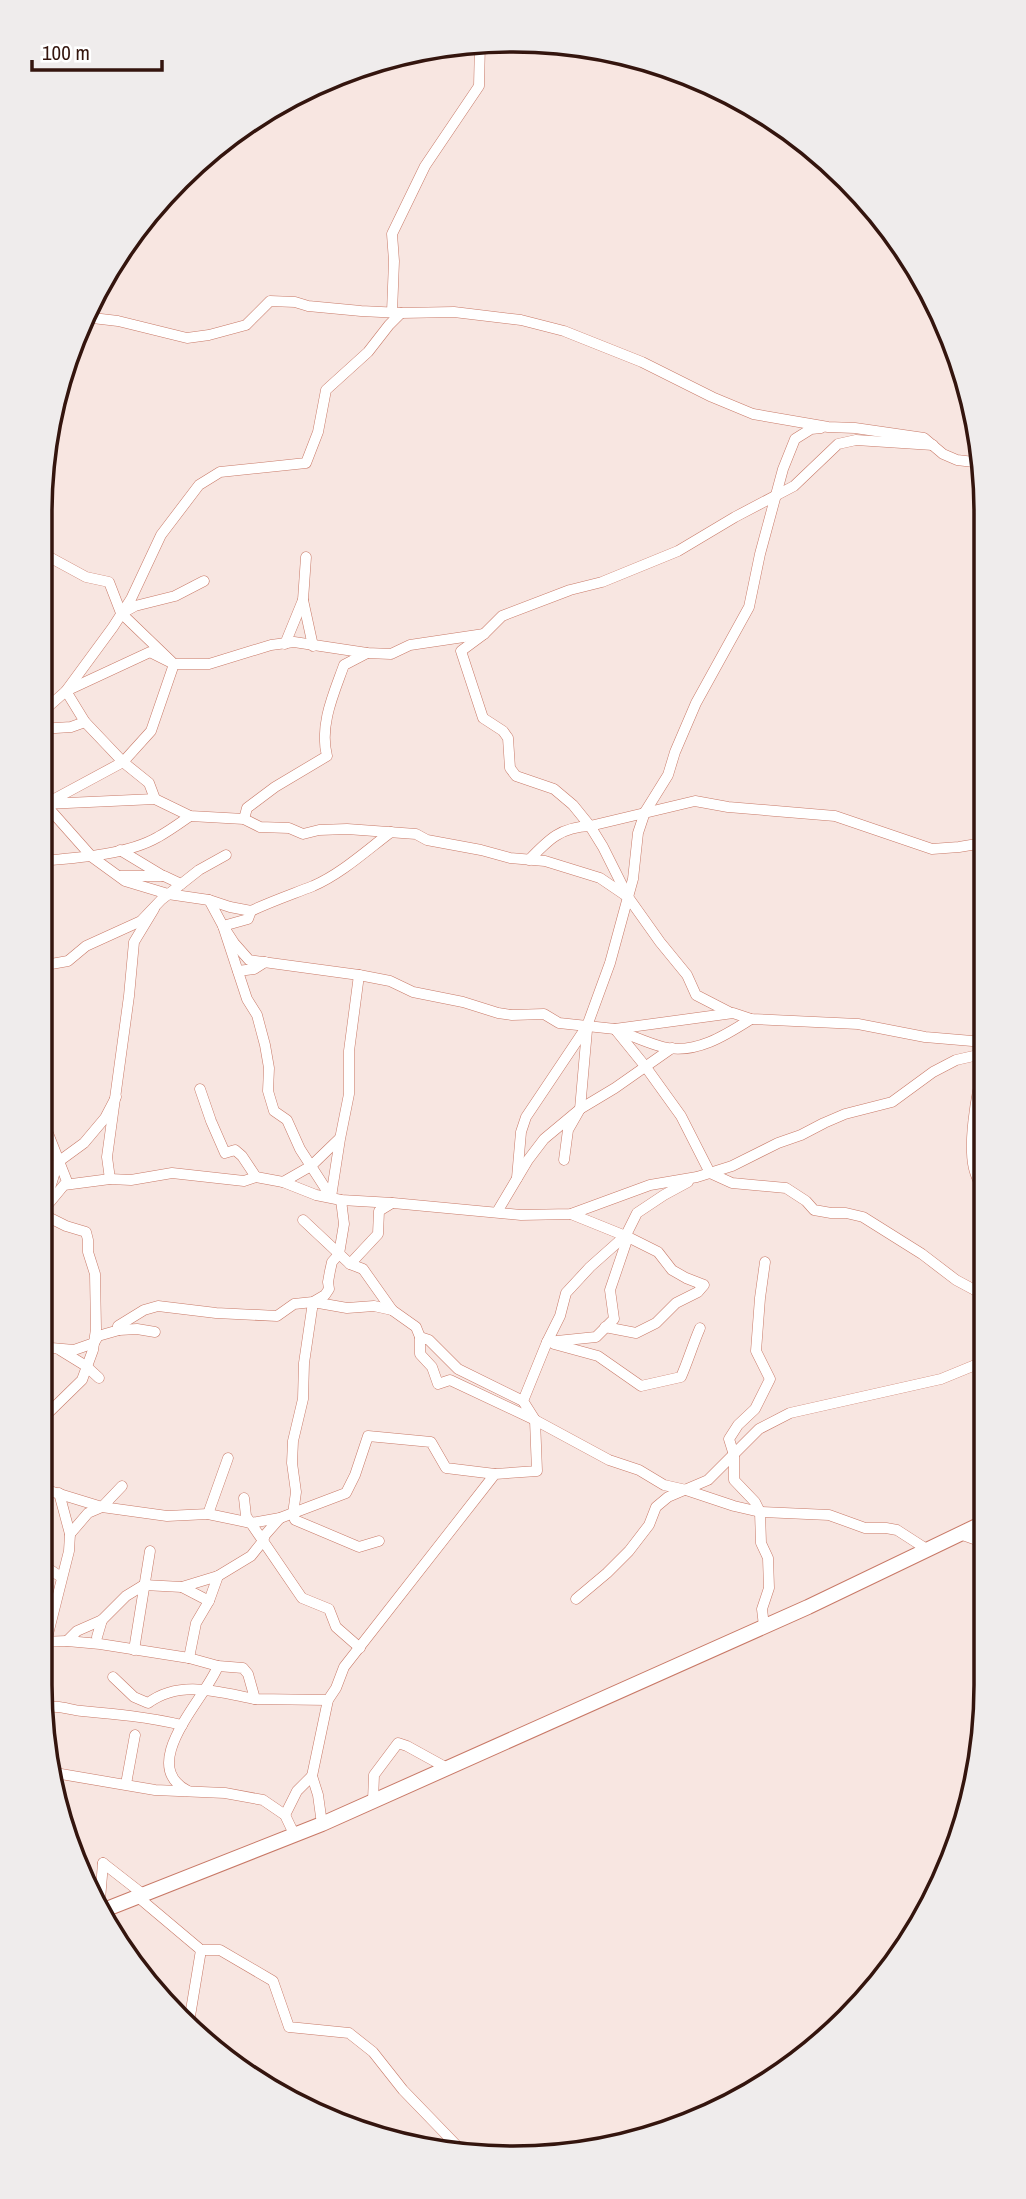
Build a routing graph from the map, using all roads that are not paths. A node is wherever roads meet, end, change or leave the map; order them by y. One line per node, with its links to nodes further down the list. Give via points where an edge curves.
1 (480, 53): 2 (street, via 479,86 425,166 392,234)
2 (396, 313): 3 (street, via 270,301 246,326 187,338); 4 (street, via 489,315 564,331 753,414); 12 (street, via 368,352 326,390 306,463 220,472 199,485 161,535)
3 (96, 318)
4 (828, 427): 5 (street, via 924,438); 7 (street, via 811,429 795,439)
5 (933, 445): 6 (street, via 943,454); 7 (street, via 856,440 838,444 794,486)
6 (971, 462)
7 (776, 495): 13 (street, via 667,556 502,616); 26 (street, via 749,607 696,703 668,775)
8 (306, 557): 11 (street)
9 (52, 559): 12 (street, via 86,577 109,582)
10 (204, 580): 12 (street, via 175,596)
11 (303, 600): 14 (street); 15 (street)
12 (121, 613): 17 (street); 18 (street)
13 (484, 634): 16 (street, via 410,645 391,654); 30 (street, via 461,651 484,718 508,738 510,768 516,776 554,789)
14 (285, 644): 15 (street); 17 (street, via 209,664)
15 (313, 646): 16 (street)
16 (367, 653): 29 (street, via 344,665 323,741 327,756 247,808)
17 (174, 664): 18 (street, via 150,652); 22 (street, via 151,731)
18 (66, 691): 19 (street); 20 (street)
19 (52, 704)
20 (85, 722): 21 (street); 22 (street)
21 (52, 728)
22 (122, 762): 23 (street, via 149,783); 24 (street)
23 (155, 799): 25 (street); 28 (street)
24 (52, 800)
25 (52, 805)
26 (645, 812): 30 (street); 32 (street, via 695,801 835,816 932,849); 42 (street)
27 (52, 815): 35 (street)
28 (190, 816): 29 (street); 33 (street, via 156,839)
29 (244, 820): 31 (street, via 303,834 319,830)
30 (590, 826): 37 (street, via 574,827 550,838); 42 (street)
31 (392, 832): 37 (street); 45 (street, via 314,885)
32 (974, 845)
33 (120, 850): 35 (street); 39 (street)
34 (226, 855): 40 (street)
35 (92, 857): 36 (street); 38 (street)
36 (52, 860)
37 (529, 860): 42 (street, via 600,878)
38 (118, 876): 39 (street); 41 (street)
39 (164, 876): 40 (street)
40 (181, 884): 41 (street)
41 (168, 894): 43 (street); 44 (street)
42 (628, 897): 51 (street, via 687,975 696,995); 53 (street)
43 (209, 900): 45 (street); 46 (street)
44 (154, 909): 48 (street, via 141,921 86,946 68,961); 60 (street, via 134,942)
45 (251, 911): 46 (street, via 248,919)
46 (223, 926): 47 (street, via 249,960); 49 (street)
47 (265, 962): 49 (street); 50 (street)
48 (52, 964)
49 (238, 971): 67 (street, via 265,1045 274,1111 287,1120)
50 (359, 975): 53 (street, via 498,1013 544,1014 559,1023); 63 (street, via 349,1051 349,1094)
51 (733, 1013): 52 (street); 54 (street)
52 (751, 1019): 55 (street, via 858,1024); 56 (street, via 716,1040)
53 (587, 1026): 54 (street); 62 (street); 72 (street, via 526,1117)
54 (615, 1030): 56 (street); 58 (street)
55 (974, 1041)
56 (672, 1048): 58 (street)
57 (974, 1056): 69 (street, via 933,1072 892,1102 845,1114)
58 (645, 1066): 62 (street); 69 (street, via 681,1116)
59 (201, 1089): 70 (street, via 225,1153 235,1150)
60 (116, 1097): 66 (street, via 84,1143); 73 (street, via 107,1157)
61 (974, 1104): 68 (street)
62 (580, 1109): 65 (street, via 568,1130); 72 (street, via 544,1139)
63 (340, 1139): 67 (street); 77 (street)
64 (52, 1146): 66 (street)
65 (564, 1160)
66 (58, 1162): 74 (street); 76 (street)
67 (311, 1166): 75 (street); 77 (street)
68 (974, 1170)
69 (710, 1173): 71 (street); 88 (street, via 732,1183 786,1188 814,1210 863,1217)
70 (256, 1177): 73 (street, via 244,1181 172,1173); 75 (street)
71 (697, 1177): 81 (street, via 650,1185); 84 (street, via 637,1213)
72 (517, 1178): 80 (street)
73 (110, 1179): 76 (street)
74 (52, 1180)
75 (283, 1182): 77 (street)
76 (68, 1184): 78 (street)
77 (336, 1199): 79 (street); 85 (street, via 344,1224)
78 (52, 1200)
79 (393, 1203): 80 (street); 87 (street, via 379,1211 379,1234)
80 (498, 1212): 81 (street)
81 (572, 1214): 84 (street)
82 (52, 1219): 97 (street, via 86,1232 95,1274)
83 (303, 1220): 85 (street)
84 (627, 1236): 91 (street, via 610,1290 614,1319); 91 (street, via 658,1252 672,1270 704,1285 636,1333); 96 (street, via 566,1293 552,1315)
85 (339, 1254): 87 (street); 89 (street, via 332,1262 329,1289)
86 (765, 1262): 106 (street, via 756,1351 770,1378 755,1409 729,1439)
87 (350, 1264): 90 (street, via 363,1269)
88 (974, 1290)
89 (313, 1302): 90 (street); 93 (street, via 294,1304 277,1317 158,1306 144,1310); 117 (street, via 303,1399 293,1441)
90 (392, 1310): 95 (street, via 416,1327)
91 (605, 1327): 96 (street, via 596,1337)
92 (700, 1328): 96 (street, via 681,1377 641,1386 598,1356)
93 (118, 1330): 94 (street); 97 (street, via 99,1336)
94 (155, 1332)
95 (419, 1337): 103 (street, via 429,1340 458,1369); 105 (street, via 420,1353 438,1384 450,1380)
96 (547, 1342): 103 (street)
97 (94, 1343): 99 (street, via 74,1350); 100 (street)
98 (52, 1348): 99 (street)
99 (57, 1348): 100 (street)
100 (86, 1366): 102 (street); 102 (street, via 99,1378)
101 (974, 1366): 106 (street, via 941,1380 790,1413 759,1429)
102 (82, 1380): 104 (street)
103 (523, 1401): 105 (street)
104 (52, 1409)
105 (535, 1420): 108 (street, via 537,1471); 110 (street, via 609,1460)
106 (734, 1455): 110 (street, via 708,1480); 115 (street, via 734,1480)
107 (228, 1458): 116 (street)
108 (495, 1474): 117 (street, via 446,1468 430,1442 368,1436 346,1493); 142 (street)
109 (122, 1486): 114 (street)
110 (686, 1490): 115 (street); 133 (street, via 656,1507 629,1551)
111 (52, 1491): 112 (street)
112 (59, 1493): 114 (street); 121 (street)
113 (244, 1498): 119 (street)
114 (102, 1507): 116 (street, via 167,1516); 121 (street, via 88,1513)
115 (760, 1511): 126 (street, via 830,1515 865,1528 897,1530); 137 (street, via 761,1543 768,1558)
116 (208, 1514): 119 (street)
117 (293, 1514): 118 (street); 125 (street, via 295,1520 359,1547)
118 (280, 1518): 119 (street); 124 (street)
119 (251, 1524): 124 (street)
120 (974, 1527): 122 (highway)
121 (70, 1534): 130 (street)
122 (960, 1534): 123 (street); 126 (highway)
123 (974, 1539)
124 (264, 1541): 129 (street, via 251,1556); 142 (street, via 302,1598 329,1609 336,1627)
125 (379, 1541)
126 (928, 1550): 137 (highway)
127 (150, 1551): 131 (street)
128 (52, 1571): 130 (street)
129 (218, 1576): 132 (street); 134 (street)
130 (61, 1577): 135 (street)
131 (144, 1585): 132 (street); 136 (street); 143 (street)
132 (183, 1587): 134 (street)
133 (576, 1599)
134 (209, 1601): 144 (street, via 196,1623)
135 (52, 1610)
136 (102, 1620): 138 (street); 140 (street)
137 (764, 1626): 153 (highway)
138 (89, 1627): 139 (street); 140 (street)
139 (66, 1641): 140 (street); 141 (street)
140 (98, 1641): 143 (street)
141 (52, 1642)
142 (359, 1648): 149 (street)
143 (134, 1650): 144 (street)
144 (189, 1658): 145 (street)
145 (218, 1666): 147 (street); 148 (street, via 243,1668)
146 (113, 1677): 147 (street, via 134,1697 148,1703 170,1692)
147 (205, 1689): 148 (street); 151 (street)
148 (255, 1699): 149 (street)
149 (328, 1700): 155 (street)
150 (53, 1706): 151 (street)
151 (182, 1725): 157 (street, via 172,1742 170,1772 177,1785)
152 (135, 1735): 156 (street)
153 (447, 1768): 158 (highway); 158 (street, via 398,1743 374,1775)
154 (61, 1774): 156 (street)
155 (312, 1776): 159 (street, via 297,1791); 160 (street)
156 (126, 1784): 157 (street)
157 (192, 1793): 159 (street, via 263,1800)
158 (373, 1801): 160 (highway)
159 (285, 1815): 161 (street)
160 (322, 1824): 161 (highway)
161 (295, 1836): 163 (highway)
162 (101, 1891): 163 (street, via 103,1863)
163 (141, 1896): 164 (highway); 165 (street)
164 (110, 1908)
165 (201, 1950): 166 (street); 167 (street, via 220,1950 274,1981 289,2026 349,2034 373,2052)
166 (190, 2015)
167 (454, 2143)

